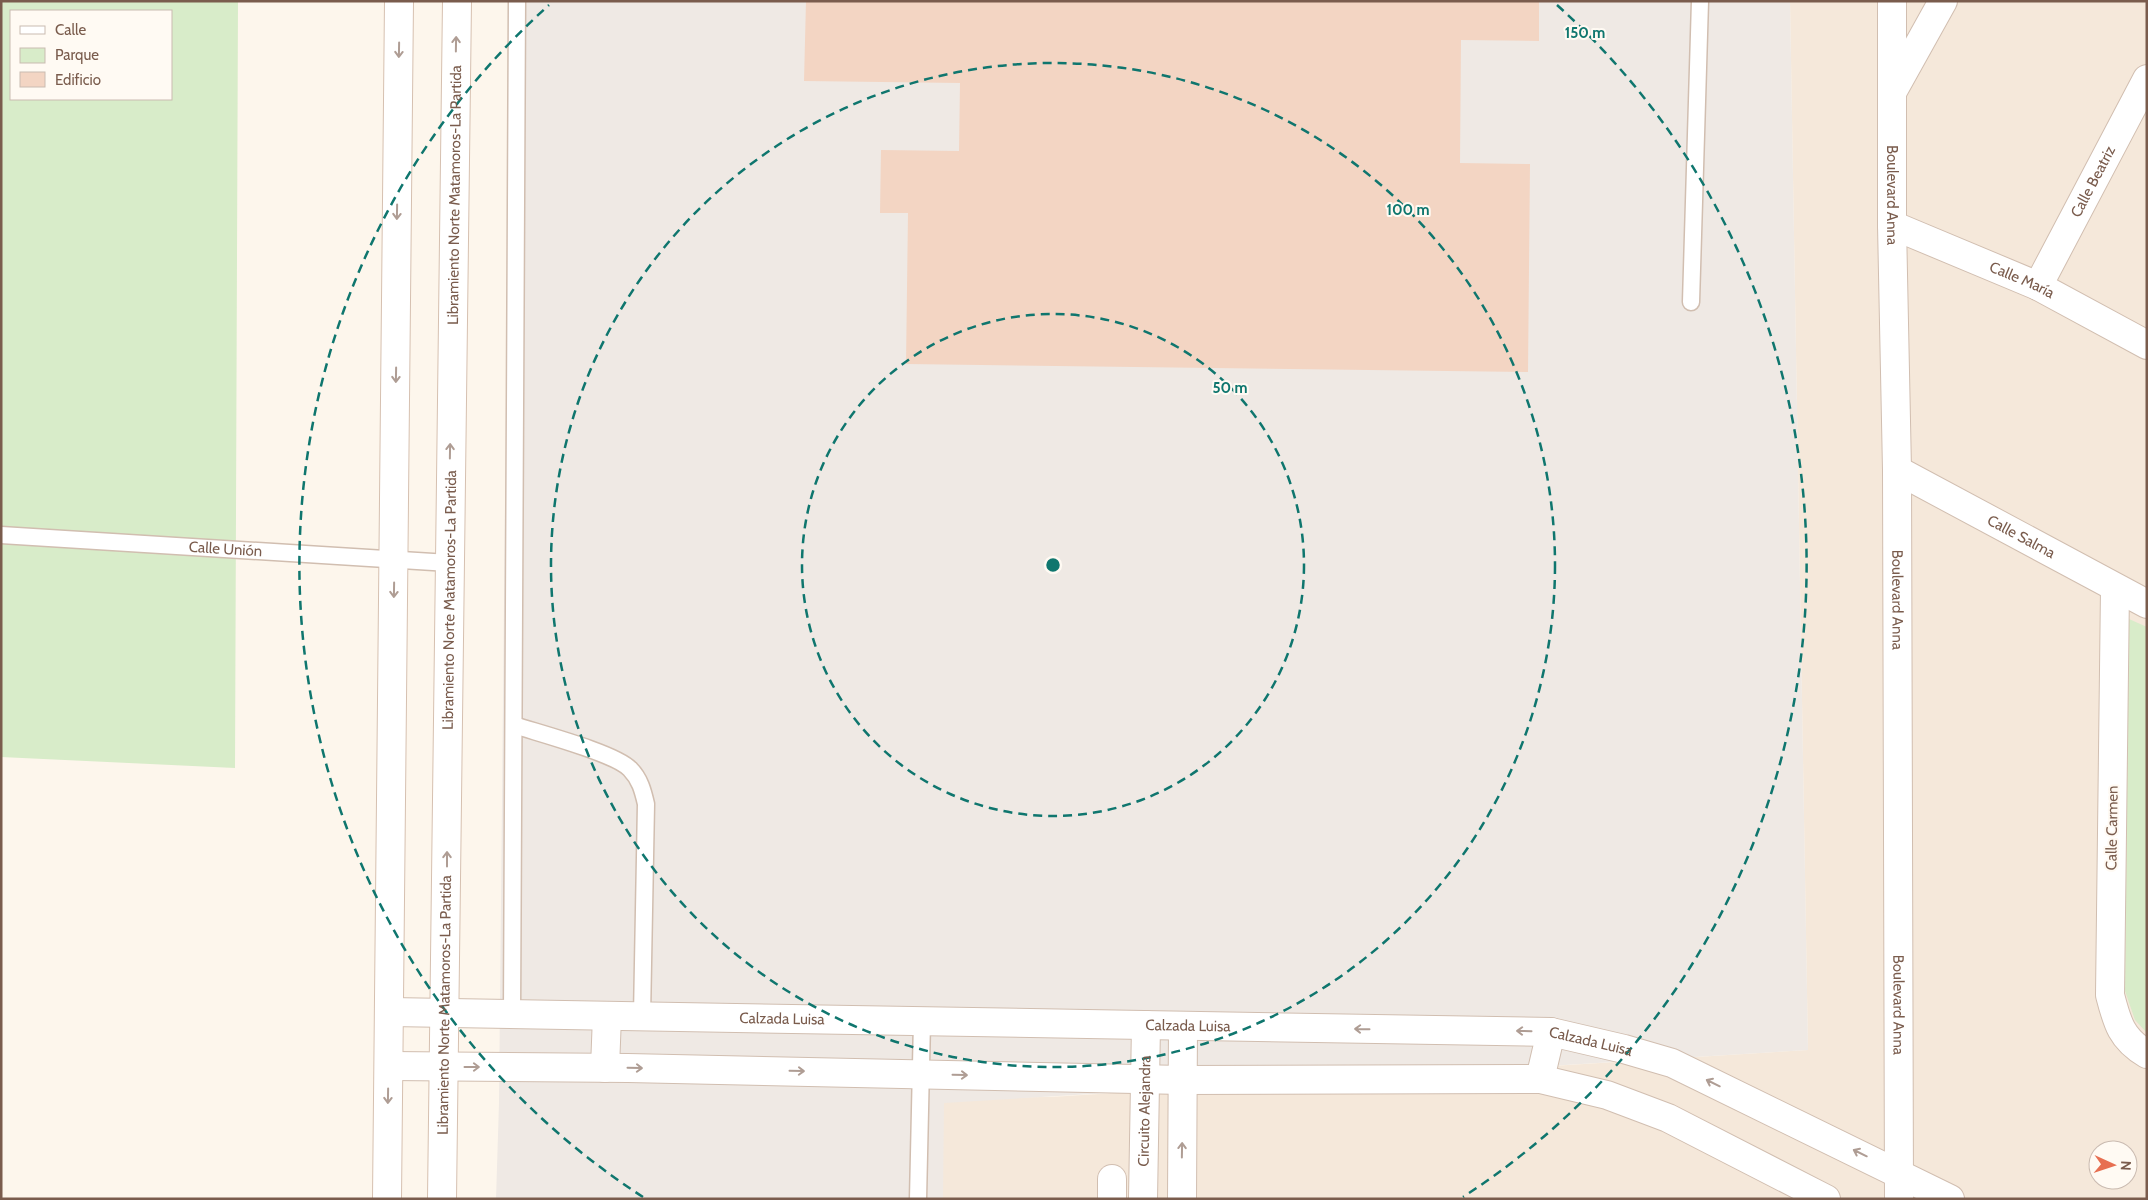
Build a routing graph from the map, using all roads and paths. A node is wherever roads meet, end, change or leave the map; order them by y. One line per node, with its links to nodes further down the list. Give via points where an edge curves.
1 (399, 1): 15 (street, one-way to 15)
2 (457, 1): 16 (street, Libramiento Norte Matamoros-La Partida, one-way to 2)
3 (518, 1): 19 (lane)
4 (1700, 1): 11 (lane)
5 (1892, 1): 8 (street, Boulevard Anna)
6 (1943, 1): 8 (street)
7 (2147, 79): 10 (street, Calle Beatriz)
8 (1892, 92): 9 (street, Boulevard Anna)
9 (1892, 225): 10 (street, Calle María); 13 (street, Boulevard Anna)
10 (2038, 286): 12 (street, Calle María)
11 (1691, 302)
12 (2147, 345)
13 (1897, 470): 17 (street, Calle Salma); 37 (street, Boulevard Anna)
14 (1, 535): 15 (lane, Calle Unión)
15 (394, 560): 16 (lane, Calle Unión); 20 (street, one-way to 20)
16 (449, 563): 21 (street, Libramiento Norte Matamoros-La Partida, one-way to 16)
17 (2115, 588): 18 (street, Calle Salma); 29 (street, Calle Carmen, via 2110,995 2119,1028)
18 (2147, 604)
19 (514, 725): 22 (lane); 24 (lane, via 602,754 629,767 640,780 646,804)
20 (390, 1012): 21 (street, Calzada Luisa); 30 (street)
21 (445, 1013): 22 (street, Calzada Luisa); 31 (street, Libramiento Norte Matamoros-La Partida)
22 (512, 1014): 23 (street, Calzada Luisa)
23 (607, 1016): 24 (street, Calzada Luisa); 32 (street)
24 (642, 1016): 25 (street, Calzada Luisa)
25 (922, 1021): 26 (street, Calzada Luisa); 33 (lane)
26 (1146, 1025): 27 (street, Calzada Luisa); 34 (street, Circuito Alejandra)
27 (1183, 1026): 28 (street, Calzada Luisa, one-way to 27); 36 (street)
28 (1551, 1032): 35 (street); 37 (street, Calzada Luisa, one-way to 28, via 1672,1063)
29 (2147, 1054)
30 (388, 1066): 31 (street); 38 (street, one-way to 38)
31 (444, 1067): 32 (street, one-way to 32); 39 (street, Libramiento Norte Matamoros-La Partida)
32 (605, 1068): 33 (street, one-way to 33)
33 (920, 1074): 34 (street, one-way to 34); 40 (lane)
34 (1146, 1079): 36 (street); 41 (street, Circuito Alejandra)
35 (1540, 1079): 36 (street); 43 (street, via 1608,1095 1668,1118)
36 (1183, 1080): 42 (street, one-way to 36)
37 (1899, 1186): 44 (street, Calzada Luisa)
38 (387, 1199)
39 (442, 1199)
40 (918, 1199)
41 (1143, 1199)
42 (1182, 1199)
43 (1826, 1199)
44 (1950, 1199)

